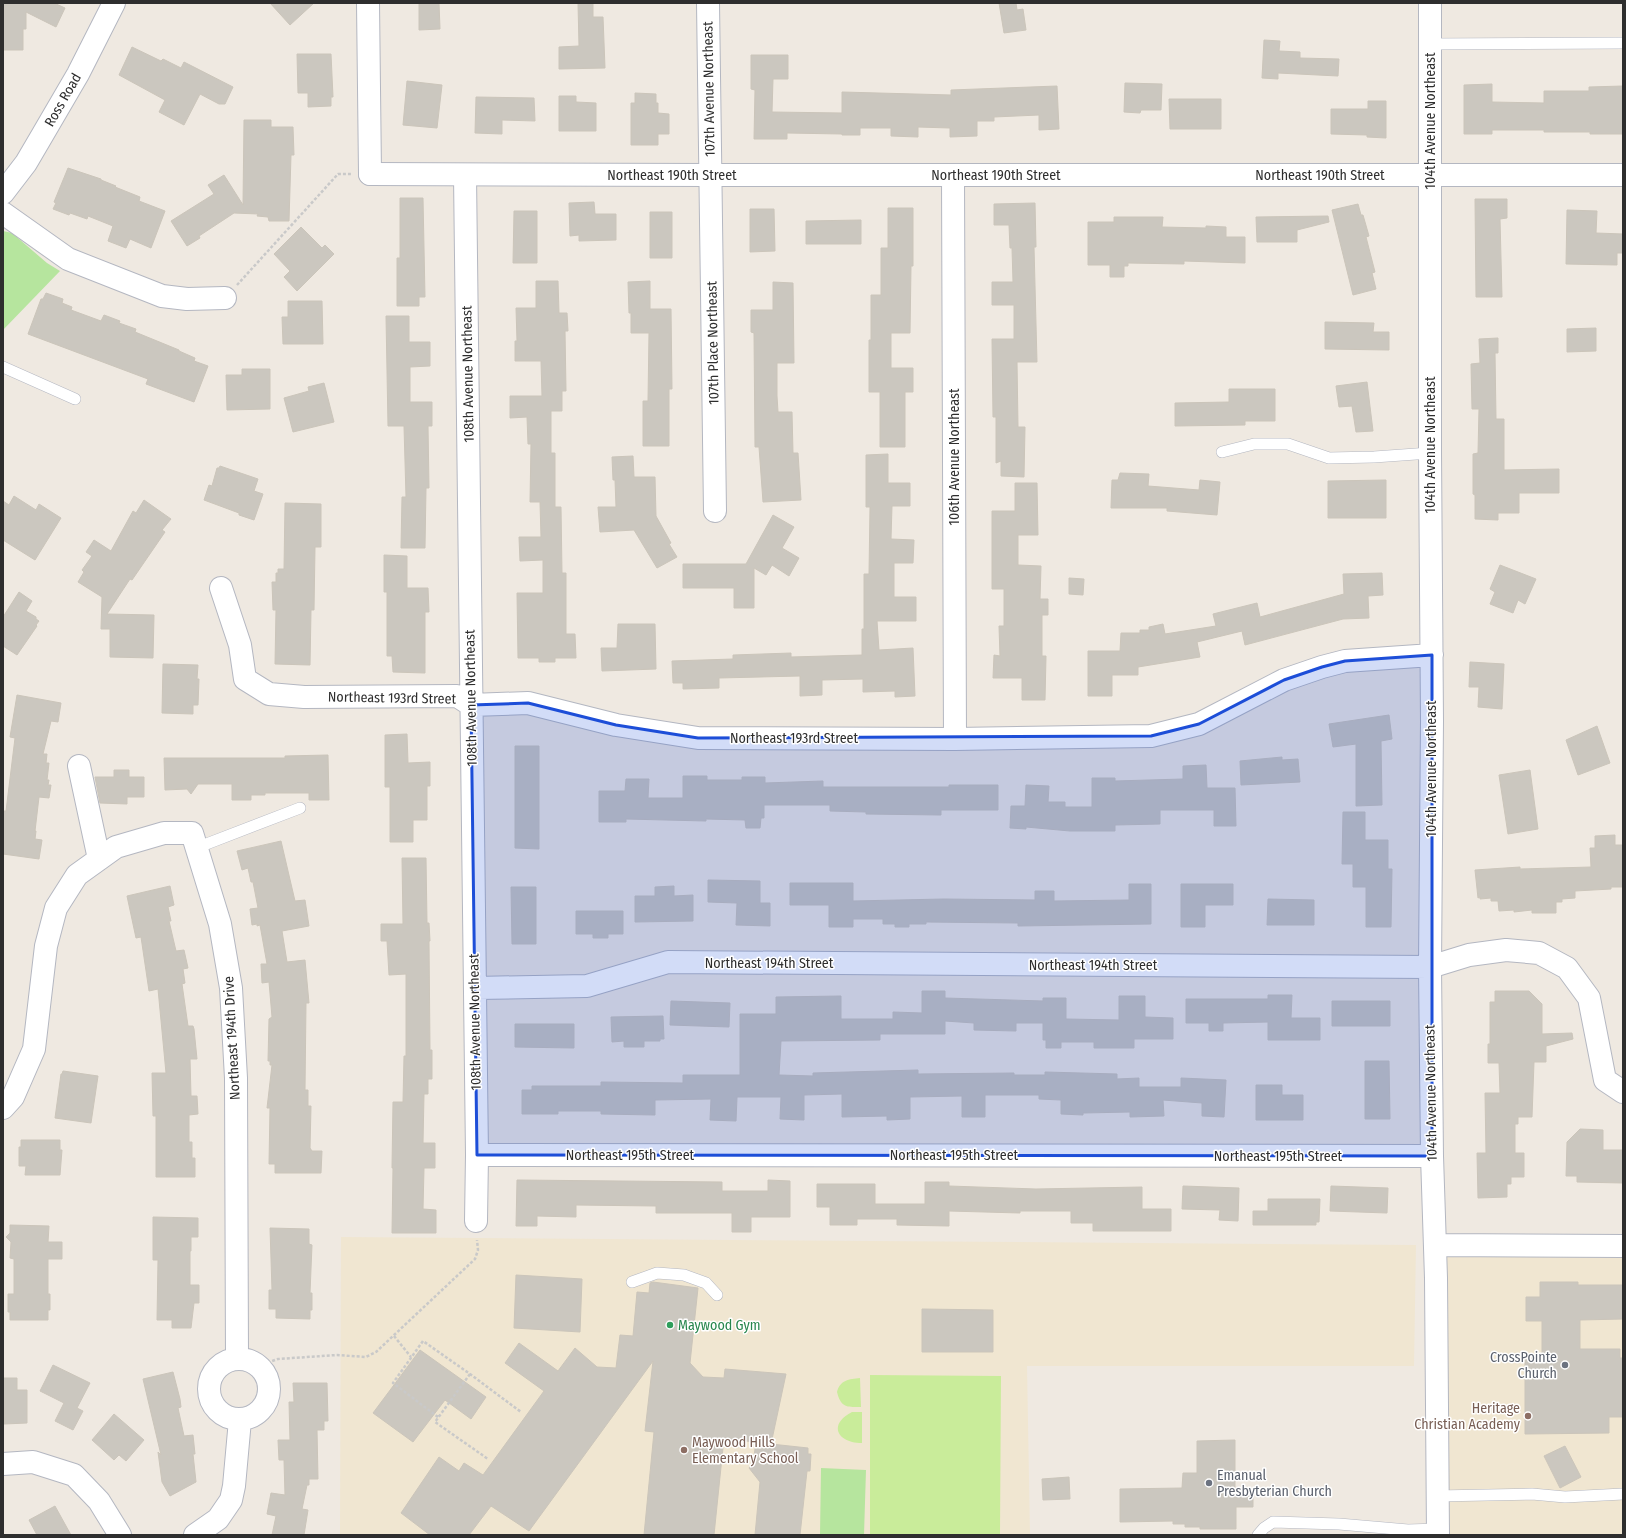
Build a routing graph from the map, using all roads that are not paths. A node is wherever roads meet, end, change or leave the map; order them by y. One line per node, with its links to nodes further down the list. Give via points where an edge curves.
1 (114, 3): 12 (street, Ross Road, via 78,74 26,163)
2 (368, 3): 8 (street, Northeast 190th Street, via 370,174)
3 (708, 3): 9 (street, 107th Avenue Northeast)
4 (1430, 3): 6 (street, 104th Avenue Northeast)
5 (1623, 43): 6 (lane)
6 (1430, 44): 7 (street, 104th Avenue Northeast)
7 (1430, 174): 10 (street, Northeast 190th Street); 11 (street, Northeast 190th Street); 18 (street, 104th Avenue Northeast)
8 (465, 175): 9 (street, Northeast 190th Street); 22 (street, 108th Avenue Northeast)
9 (711, 175): 10 (street, Northeast 190th Street); 19 (street, 107th Place Northeast)
10 (953, 175): 23 (street, 106th Avenue Northeast)
11 (1623, 175)
12 (3, 193)
13 (3, 212): 14 (street, via 68,259 162,296 187,299)
14 (225, 298)
15 (3, 368): 16 (lane)
16 (76, 399)
17 (1222, 452): 18 (lane, via 1254,444 1288,444 1329,458)
18 (1430, 453): 21 (street, 104th Avenue Northeast)
19 (715, 510)
20 (221, 588): 22 (street, Northeast 193rd Street, via 240,645 245,679 269,694 304,697 458,696)
21 (1432, 655): 23 (street, Northeast 193rd Street, via 1345,661 1322,667 1284,680 1199,724 1151,736); 28 (street, 104th Avenue Northeast)
22 (471, 705): 23 (street, Northeast 193rd Street, via 528,703 616,725 698,738); 29 (street, 108th Avenue Northeast)
23 (955, 739)
24 (79, 766): 27 (street)
25 (300, 808): 26 (lane)
26 (196, 848): 27 (street, Northeast 194th Drive, via 192,833 164,833 116,847); 39 (street, Northeast 194th Drive, via 220,924 232,988 236,1078)
27 (99, 860): 31 (street, Northeast 194th Drive, via 77,875 56,908 46,946 34,1049 13,1096)
28 (1430, 967): 29 (street, Northeast 194th Street, via 668,962 587,986); 30 (street, Northeast 194th Street, via 1469,955 1506,950 1539,953 1567,968 1589,998 1605,1080); 33 (street, 104th Avenue Northeast)
29 (475, 988): 32 (street, 108th Avenue Northeast)
30 (1623, 1092)
31 (3, 1108)
32 (477, 1155): 33 (street, Northeast 195th Street); 34 (street, 108th Avenue Northeast)
33 (1432, 1156): 35 (street, 104th Avenue Northeast)
34 (476, 1221)
35 (1435, 1245): 36 (street); 43 (street, 104th Avenue Northeast)
36 (1623, 1246)
37 (632, 1282): 38 (lane, via 657,1273 684,1275 706,1283)
38 (717, 1295)
39 (237, 1359): 40 (street, via 221,1365 210,1378 208,1386 212,1403 220,1413); 40 (street, via 258,1366 269,1383 269,1392 263,1408 249,1418)
40 (240, 1420): 46 (street, via 232,1500 218,1518)
41 (3, 1464): 45 (street, via 33,1462 74,1475 99,1501)
42 (1623, 1494): 43 (lane, via 1565,1497 1532,1494)
43 (1437, 1496): 44 (street, 104th Avenue Northeast)
44 (1438, 1532): 47 (lane, via 1273,1522)
45 (120, 1535)
46 (195, 1535)
47 (1258, 1535)

